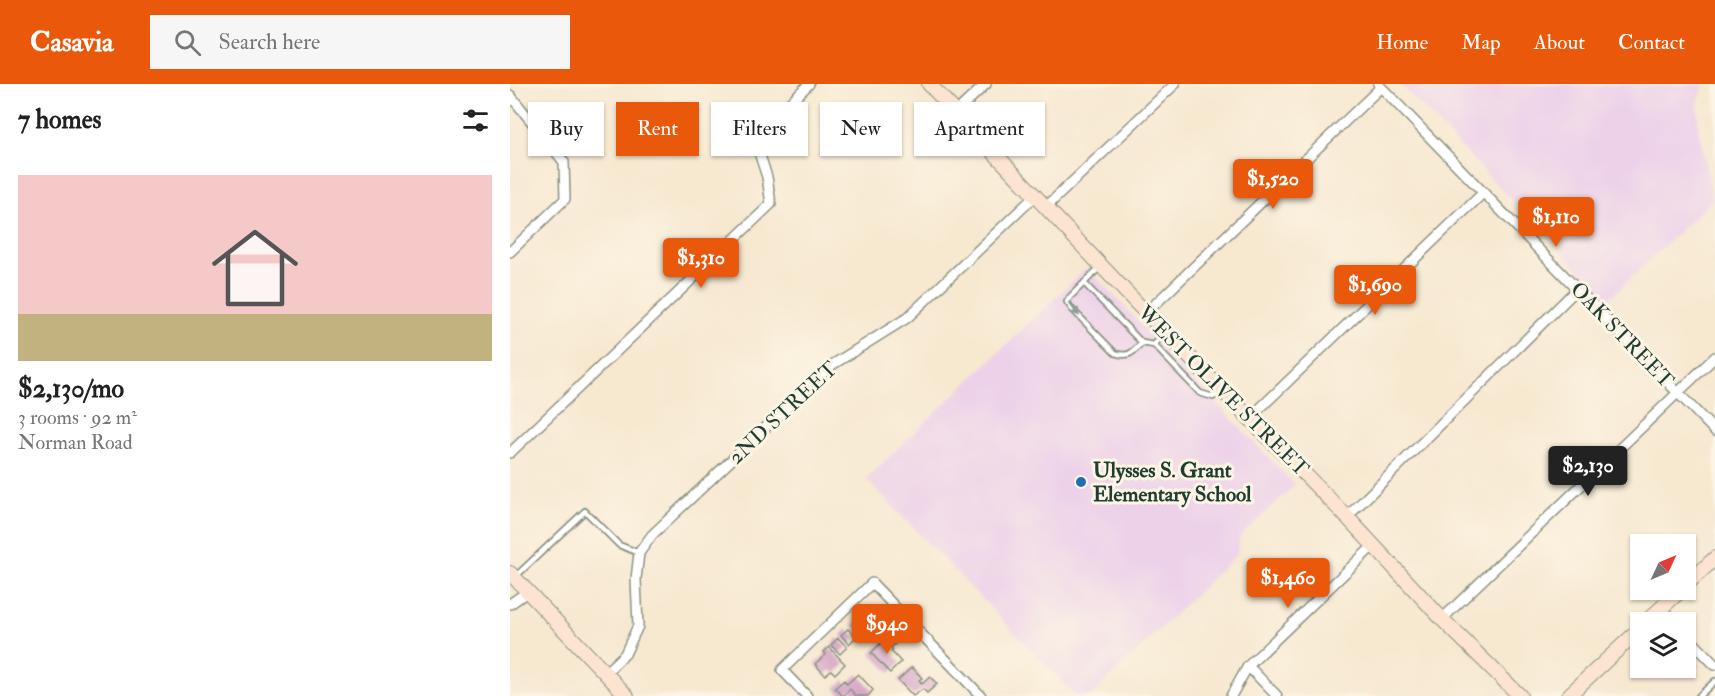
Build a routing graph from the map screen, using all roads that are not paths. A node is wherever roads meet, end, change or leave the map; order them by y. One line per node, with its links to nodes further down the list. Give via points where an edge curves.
1 (809, 84): 26 (street, via 768,124 756,143 771,204)
2 (929, 84): 7 (street, WEST OLIVE STREET)
3 (986, 84): 8 (street)
4 (1175, 84): 12 (street)
5 (1379, 86): 10 (street, OAK STREET); 17 (street)
6 (510, 95): 13 (street, via 564,162 565,198)
7 (946, 102)
8 (967, 102)
9 (997, 156): 11 (street, WEST OLIVE STREET)
10 (1483, 193): 16 (street, OAK STREET); 24 (street)
11 (1035, 196): 12 (street, WEST OLIVE STREET); 29 (street, 2ND STREET, via 907,318 832,365 652,535)
12 (1045, 208): 14 (street, WEST OLIVE STREET)
13 (510, 252)
14 (1101, 266): 15 (lane); 17 (street, WEST OLIVE STREET)
15 (1084, 283): 19 (lane); 19 (lane, one-way to 19, via 1067,302 1101,339 1123,356 1130,355)
16 (1577, 289): 23 (street, OAK STREET); 27 (street)
17 (1146, 313): 18 (street, WEST OLIVE STREET)
18 (1165, 333): 20 (lane); 22 (street, WEST OLIVE STREET)
19 (1142, 343): 20 (lane)
20 (1154, 345): 22 (lane, via 1200,393 1213,398)
21 (1715, 357): 23 (street)
22 (1222, 392): 24 (street, WEST OLIVE STREET)
23 (1678, 393): 25 (street, OAK STREET); 39 (street)
24 (1249, 419): 27 (street, WEST OLIVE STREET)
25 (1715, 431)
26 (510, 453)
27 (1347, 517): 28 (street, WEST OLIVE STREET)
28 (1374, 545): 39 (street, WEST OLIVE STREET); 43 (street)
29 (639, 553): 31 (lane, via 619,545 585,511); 44 (street, via 638,626 625,654)
30 (1715, 558): 32 (street)
31 (512, 576): 33 (street)
32 (1696, 576)
33 (527, 592): 35 (street); 44 (street)
34 (1670, 600): 36 (street)
35 (510, 604)
36 (1661, 609): 37 (street); 38 (street)
37 (1658, 612)
38 (1664, 612)
39 (1442, 619): 51 (street, WEST OLIVE STREET)
40 (1630, 638): 52 (street)
41 (1696, 645): 42 (street)
42 (1715, 665)
43 (1248, 666): 49 (street); 50 (street)
44 (605, 673): 46 (street)
45 (1715, 681): 53 (lane)
46 (627, 696)
47 (807, 696): 48 (street, via 782,670 872,583)
48 (981, 696)
49 (1232, 696)
50 (1277, 696)
51 (1520, 696)
52 (1568, 696)
53 (1699, 696)

